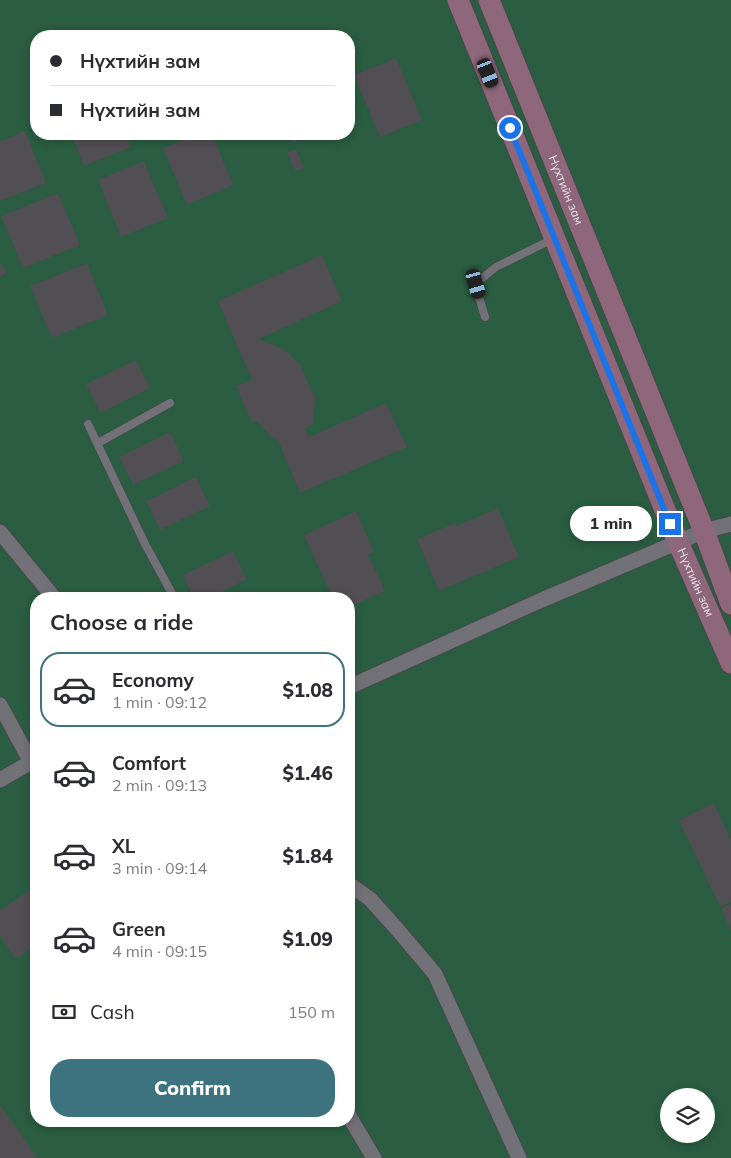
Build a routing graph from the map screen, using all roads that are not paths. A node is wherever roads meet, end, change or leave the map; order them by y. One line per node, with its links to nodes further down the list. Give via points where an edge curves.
1 (458, 0): 3 (main road, Нүхтийн зам)
2 (489, 0): 9 (main road, Нүхтийн зам)
3 (554, 238): 4 (lane, via 496,266 476,284); 11 (main road, Нүхтийн зам)
4 (485, 317)
5 (170, 403): 7 (lane)
6 (88, 424): 7 (lane)
7 (98, 443): 13 (lane)
8 (731, 524): 9 (street)
9 (704, 531): 11 (street); 14 (main road, Нүхтийн зам)
10 (0, 532): 12 (street)
11 (678, 542): 15 (main road, Нүхтийн зам); 16 (street)
12 (49, 592)
13 (171, 592)
14 (731, 604)
15 (731, 663)
16 (355, 684)
17 (0, 705): 18 (street)
18 (30, 757)
19 (30, 764): 20 (street)
20 (0, 780)
21 (355, 888): 24 (street, via 370,899 435,974)
22 (355, 1126): 23 (street)
23 (374, 1158)
24 (519, 1158)

